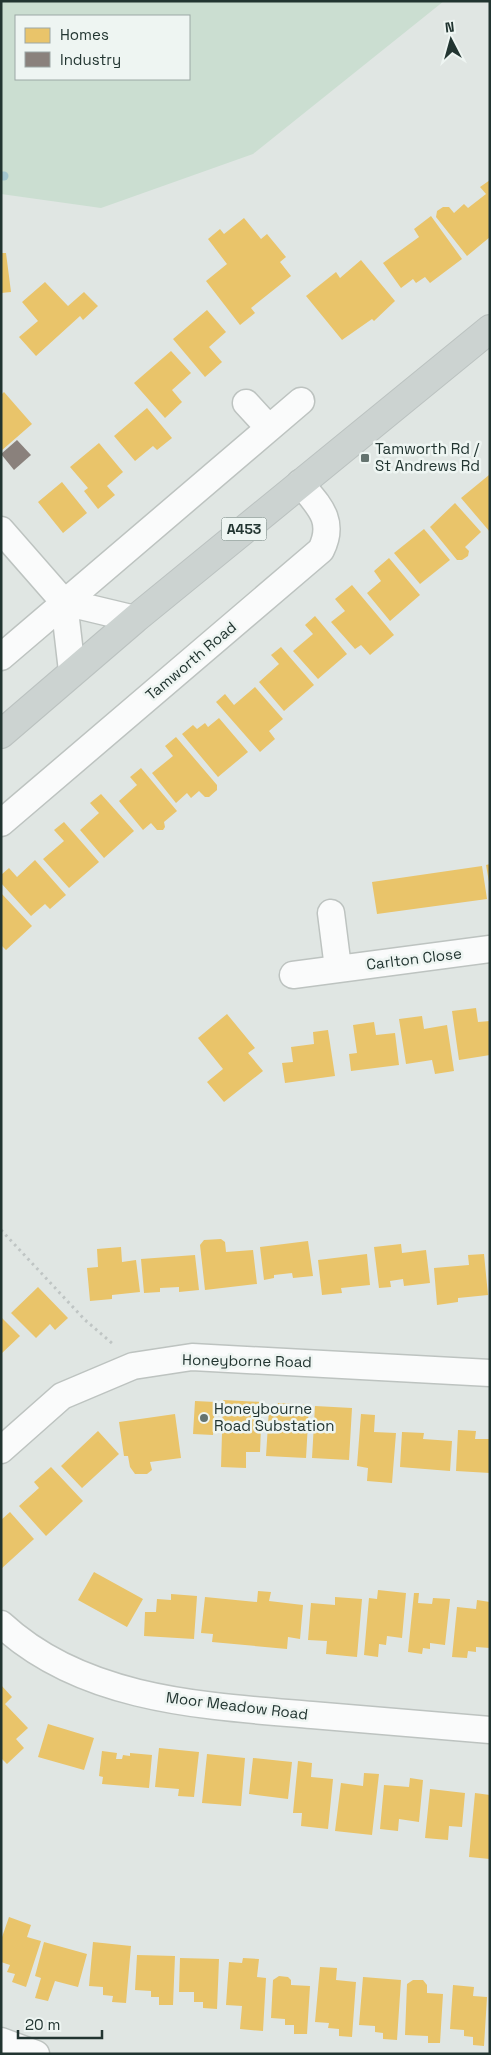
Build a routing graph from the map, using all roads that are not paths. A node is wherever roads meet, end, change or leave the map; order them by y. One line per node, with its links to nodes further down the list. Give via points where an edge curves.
1 (490, 329): 5 (main road, A453)
2 (301, 401): 4 (street)
3 (246, 403): 4 (street)
4 (269, 428): 7 (street)
5 (300, 483): 8 (main road, A453); 12 (street, Tamworth Road, via 320,507 328,524 328,538 321,550)
6 (1, 530): 7 (street)
7 (64, 602): 8 (street); 9 (street); 10 (street)
8 (135, 619): 10 (main road, A453)
9 (1, 657)
10 (72, 671): 11 (main road, A453)
11 (1, 734)
12 (1, 823)
13 (331, 912): 15 (street)
14 (490, 949): 15 (street, Carlton Close)
15 (338, 968): 16 (street, Carlton Close)
16 (294, 975)
17 (490, 1373): 18 (street, Honeyborne Road, via 192,1357 133,1366 62,1396)
18 (1, 1450)
19 (1, 1624): 20 (street, Moor Meadow Road, via 13,1636 52,1661 101,1683 176,1700 274,1712)
20 (490, 1730)
21 (1, 2041): 22 (street)
22 (36, 2054)

